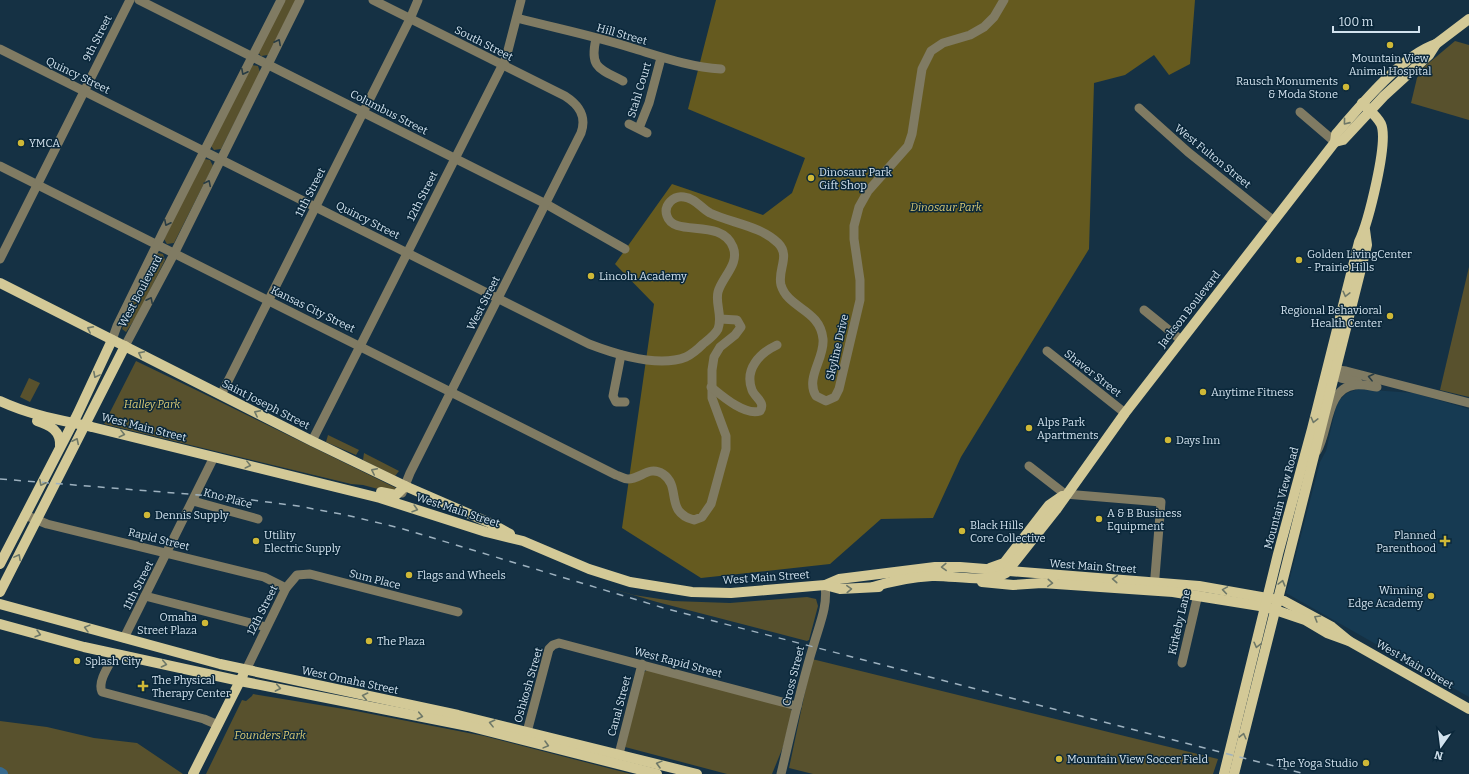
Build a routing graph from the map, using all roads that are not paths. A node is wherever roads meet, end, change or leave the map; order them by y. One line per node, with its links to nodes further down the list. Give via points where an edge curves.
1 (130, 0): 21 (street, 9th Street)
2 (139, 0): 15 (street, Columbus Street)
3 (281, 0): 15 (street, West Boulevard)
4 (300, 0): 17 (street, West Boulevard, one-way to 4)
5 (373, 0): 10 (street, South Street)
6 (418, 0): 10 (street, 11th Street)
7 (521, 0): 9 (street, 12th Street)
8 (1004, 0): 49 (street, Skyline Drive, via 994,17 984,27 970,35 943,43 931,51 922,70 908,146 868,191 859,207 854,226 854,239 860,300 842,382 836,395 824,400 814,391 813,381 823,345 822,333 812,315 792,300 782,287 784,257 781,247 765,235 711,213 692,199 672,199 667,207 669,220 678,226 716,231 732,246 732,267 718,292)
9 (517, 18): 12 (street, Hill Street); 18 (street, 12th Street)
10 (410, 19): 18 (street, South Street); 27 (street, 11th Street)
11 (1469, 19): 13 (main road, Jackson Boulevard)
12 (596, 39): 16 (street, Hill Street); 20 (street, via 592,53 594,60 600,68)
13 (1436, 44): 22 (main road, Jackson Boulevard, via 1423,49); 24 (main road, Jackson Boulevard, via 1429,55)
14 (0, 49): 21 (street, Quincy Street)
15 (252, 57): 17 (street, Columbus Street); 32 (street, West Boulevard, one-way to 32)
16 (661, 58): 19 (street, Hill Street, via 700,68); 29 (street, Stahl Court, via 649,103)
17 (267, 65): 27 (street, Columbus Street); 34 (street, West Boulevard)
18 (502, 66): 25 (street, South Street, via 564,96 574,102); 33 (street, 12th Street)
19 (721, 69)
20 (623, 81)
21 (84, 91): 32 (street, Quincy Street); 36 (street, 9th Street)
22 (1362, 103): 24 (main road, Mountain View Road); 31 (main road, Jackson Boulevard, one-way to 31, via 1336,134)
23 (1139, 108): 39 (street, West Fulton Street, via 1188,152)
24 (1370, 111): 31 (main road, Jackson Boulevard, via 1343,140); 57 (main road, Mountain View Road, via 1380,123 1383,135 1382,153 1365,230 1359,242)
25 (581, 112): 37 (street, West Street, via 581,133)
26 (1300, 112): 31 (street)
27 (363, 113): 33 (street, Columbus Street); 38 (street, 11th Street)
28 (629, 124): 29 (street)
29 (638, 128): 30 (street)
30 (647, 133)
31 (1335, 142): 39 (main road, Jackson Boulevard)
32 (204, 151): 34 (street, Quincy Street); 40 (street, West Boulevard, one-way to 40)
33 (454, 158): 37 (street, Columbus Street); 42 (street, 12th Street)
34 (220, 159): 38 (street, Quincy Street); 43 (street, West Boulevard, one-way to 34)
35 (0, 166): 36 (street, Kansas City Street)
36 (37, 184): 40 (street, Kansas City Street); 44 (street, 9th Street)
37 (546, 204): 41 (street, Columbus Street); 46 (street, West Street)
38 (316, 206): 42 (street, Quincy Street); 47 (street, 11th Street)
39 (1274, 221): 51 (main road, Jackson Boulevard)
40 (156, 245): 43 (street, Kansas City Street); 50 (street, West Boulevard)
41 (625, 249)
42 (407, 253): 46 (street, Quincy Street); 54 (street, 12th Street)
43 (174, 254): 47 (street, Kansas City Street); 53 (street, West Boulevard, one-way to 43)
44 (0, 259)
45 (0, 283): 50 (main road, Saint Joseph Street, one-way to 45)
46 (498, 298): 56 (street, Quincy Street, via 589,344); 61 (street, West Street)
47 (269, 300): 54 (street, Kansas City Street); 62 (street, 11th Street)
48 (1144, 310): 51 (street)
49 (720, 319): 56 (street, Quincy Street, via 714,335 685,357 657,360); 58 (street, via 738,320 741,327 716,352)
50 (112, 340): 53 (main road, Saint Joseph Street); 68 (main road, West Boulevard, one-way to 68)
51 (1180, 340): 67 (main road, Jackson Boulevard)
52 (777, 345): 58 (street, via 761,354 752,368 751,386 761,402 760,411 731,403)
53 (125, 346): 62 (main road, Saint Joseph Street, one-way to 53); 69 (main road, West Boulevard)
54 (361, 346): 61 (street, Kansas City Street); 70 (street, 12th Street)
55 (1047, 351): 67 (street, Shaver Street)
56 (622, 355): 64 (street, via 613,396 616,402)
57 (1332, 371): 59 (street, via 1341,378); 60 (street, one-way to 57); 73 (main road, Mountain View Road); 100 (main road, Mountain View Road, one-way to 100)
58 (711, 387): 61 (street, Kansas City Street, via 714,405 727,442 714,497 702,517 694,520 680,513 669,482 663,474 648,471 627,479 616,475)
59 (1377, 387): 60 (street); 73 (street, via 1354,385 1338,393 1333,400 1323,442)
60 (1422, 391): 65 (street)
61 (452, 392): 75 (street, West Street)
62 (221, 395): 70 (main road, Saint Joseph Street, one-way to 62)
63 (0, 401): 66 (main road)
64 (625, 402)
65 (1469, 403)
66 (15, 408): 68 (main road, West Main Street); 71 (main road, via 28,418 46,424 56,431 60,438)
67 (1125, 413): 77 (main road, Jackson Boulevard)
68 (72, 423): 69 (main road, West Main Street); 71 (main road, West Boulevard)
69 (84, 425): 72 (main road, West Main Street, one-way to 72); 82 (main road, West Boulevard, one-way to 69)
70 (312, 441): 75 (main road, Saint Joseph Street, one-way to 70)
71 (60, 447): 80 (main road, West Boulevard, one-way to 80)
72 (214, 457): 76 (main road, West Main Street, one-way to 76); 78 (street, 11th Street)
73 (1313, 458): 100 (main road, Mountain View Road, one-way to 73)
74 (1029, 466): 77 (street)
75 (405, 486): 76 (main road, via 399,494 394,495 366,488); 79 (street, West Street); 84 (main road, Saint Joseph Street, via 490,523)
76 (346, 489): 79 (main road, West Main Street)
77 (1065, 494): 83 (main road, Jackson Boulevard, via 1049,505); 85 (main road, Jackson Boulevard, via 1056,510); 94 (street, via 1161,502)
78 (193, 501): 81 (street, Kno Place); 86 (street, 11th Street)
79 (398, 503): 84 (main road, West Main Street, one-way to 84)
80 (25, 515): 82 (street, Rapid Street); 87 (main road, West Boulevard)
81 (258, 519)
82 (37, 521): 86 (street, Rapid Street); 98 (main road, West Boulevard, one-way to 82)
83 (1037, 521): 88 (main road, Jackson Boulevard, via 1004,563); 89 (main road, via 1033,532 1011,562)
84 (522, 541): 93 (main road, West Main Street, via 608,575 662,588 731,593)
85 (1026, 548): 89 (main road, Jackson Boulevard); 90 (main road, via 1025,564)
86 (167, 553): 96 (street, Rapid Street, via 264,577); 99 (street, 11th Street)
87 (0, 564)
88 (983, 568): 89 (main road, West Main Street); 93 (main road, West Main Street, one-way to 93, via 935,567 839,579)
89 (1010, 570): 90 (main road, West Main Street); 92 (main road, via 1014,581); 95 (main road, via 990,578 932,576 892,581)
90 (1034, 573): 94 (main road, West Main Street, one-way to 90)
91 (310, 574): 96 (street, 12th Street, via 297,575); 103 (street, Sum Place)
92 (1026, 584): 94 (main road, West Main Street, one-way to 94); 95 (main road, West Main Street, via 943,581)
93 (825, 585): 95 (main road, West Main Street, one-way to 95, via 840,589); 115 (street, Cross Street, via 825,609)
94 (1154, 586): 97 (main road, West Main Street)
95 (874, 587)
96 (286, 588): 105 (street, 12th Street)
97 (1198, 591): 100 (main road, West Main Street, one-way to 97); 102 (main road, West Main Street); 110 (street, Kirkeby Lane)
98 (0, 592)
99 (145, 596): 105 (street); 106 (street, 11th Street)
100 (1273, 598): 102 (main road, Mountain View Road); 107 (main road, West Main Street, one-way to 100, via 1332,626 1309,613)
101 (0, 604): 106 (main road, West Omaha Street, one-way to 101)
102 (1270, 609): 107 (main road, West Main Street, via 1305,620 1327,633); 114 (main road, Mountain View Road, one-way to 114); 126 (main road, Mountain View Road, one-way to 102)
103 (458, 612)
104 (0, 624): 109 (main road, West Omaha Street, one-way to 109)
105 (266, 627): 112 (street, 12th Street)
106 (124, 638): 112 (main road, West Omaha Street)
107 (1349, 640): 116 (main road, West Main Street)
108 (553, 645): 111 (street, West Rapid Street, via 559,643); 118 (street, Oshkosh Street, via 549,649)
109 (115, 654): 113 (main road, West Omaha Street, one-way to 113); 117 (street, via 101,683 102,692)
110 (1182, 663)
111 (642, 664): 115 (street, West Rapid Street); 119 (street, Canal Street)
112 (246, 670): 113 (main road); 118 (main road, West Omaha Street, one-way to 112)
113 (240, 681): 117 (main road); 121 (main road, West Omaha Street, one-way to 121, via 468,726)
114 (1242, 703): 124 (main road, via 1230,730); 125 (main road, Mountain View Road)
115 (798, 706): 123 (street, Cross Street)
116 (1469, 708)
117 (218, 725): 120 (main road)
118 (527, 732): 119 (main road, West Omaha Street)
119 (619, 754): 122 (main road, West Omaha Street, one-way to 119)
120 (193, 774)
121 (657, 774)
122 (697, 774)
123 (781, 774)
124 (1219, 774)
125 (1224, 774)
126 (1234, 774)

